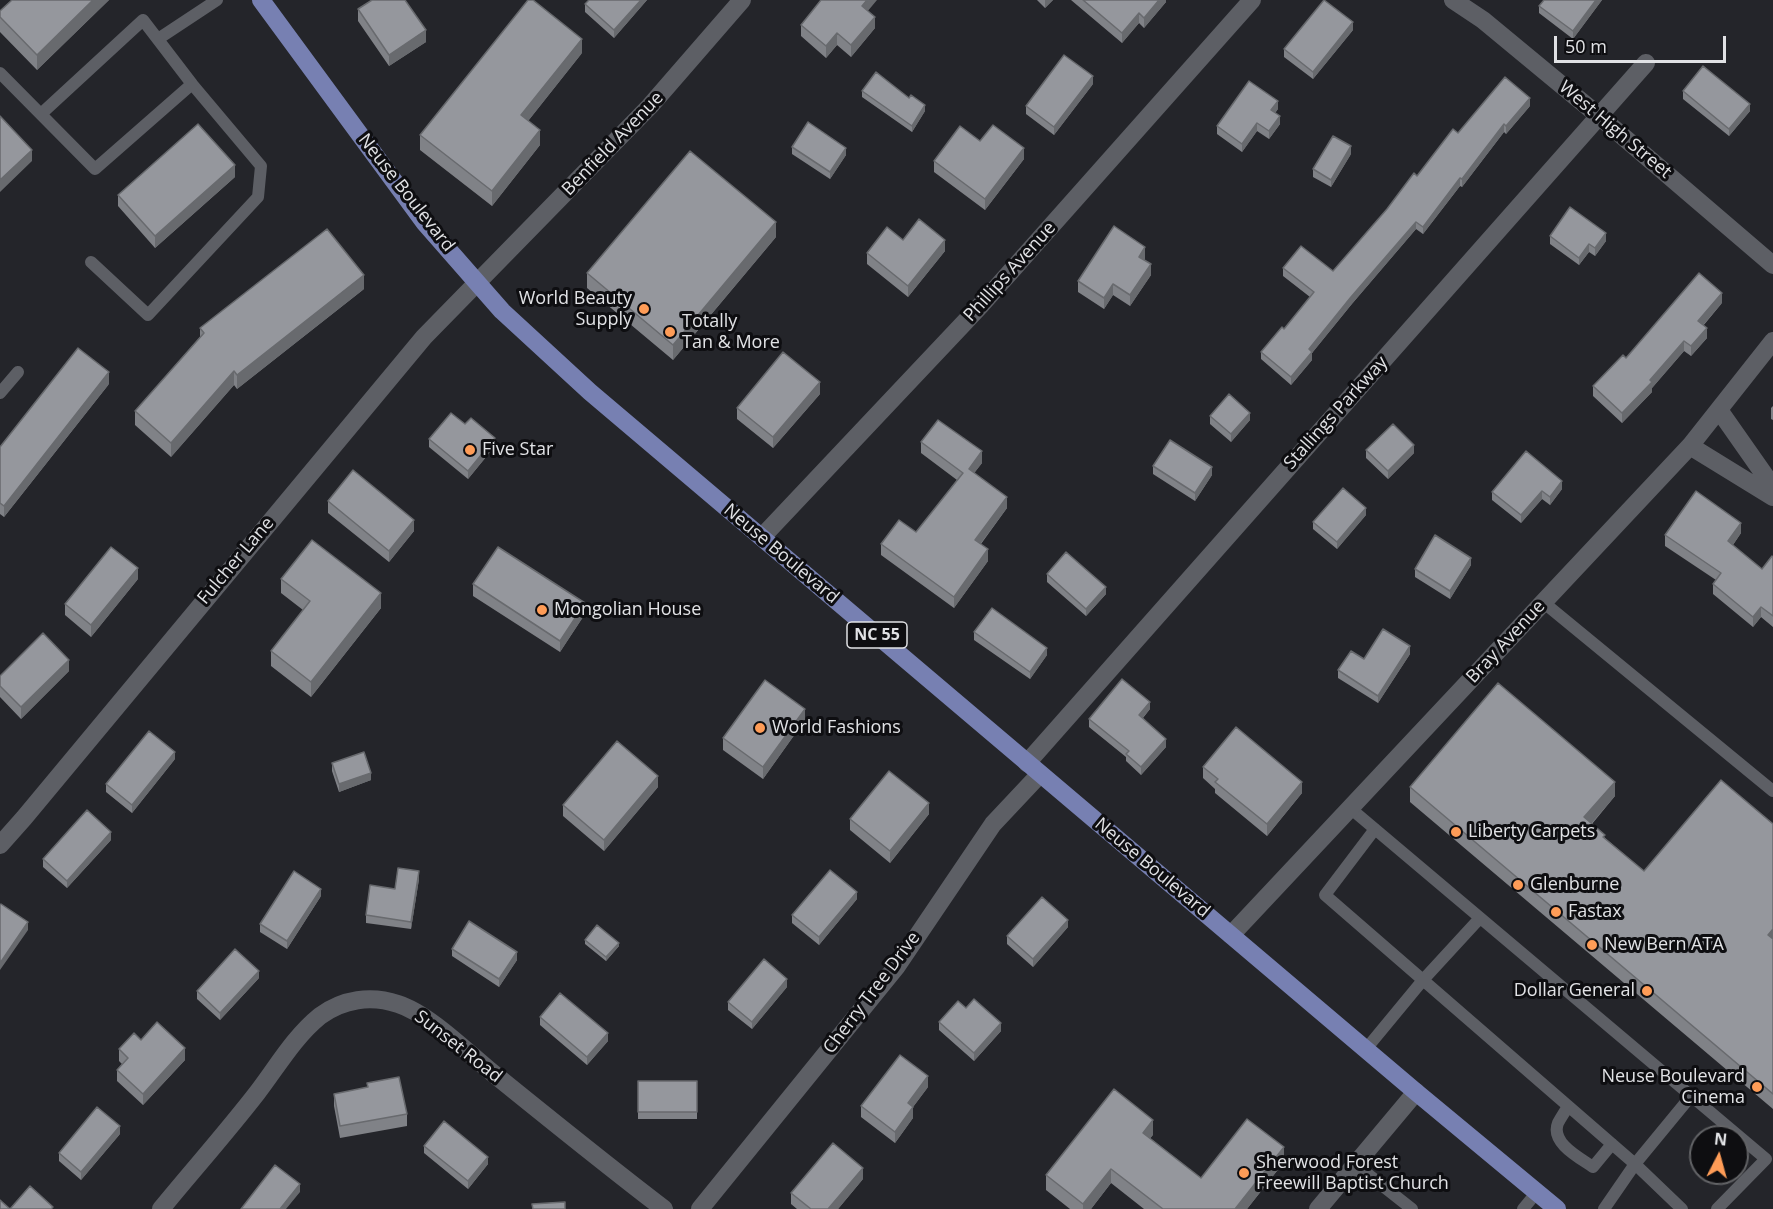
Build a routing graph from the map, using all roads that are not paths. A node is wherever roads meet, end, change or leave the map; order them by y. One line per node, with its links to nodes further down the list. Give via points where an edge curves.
1 (217, 0): 6 (lane)
2 (261, 0): 14 (main road, Neuse Boulevard / NC 55, via 424,222)
3 (742, 0): 14 (street, Benfield Avenue, via 650,106)
4 (1252, 0): 22 (street, Phillips Avenue, via 981,305)
5 (1453, 0): 11 (street, West High Street, via 1483,20)
6 (158, 39): 9 (lane); 10 (lane, via 143,20)
7 (1646, 63): 11 (street, Stallings Parkway)
8 (0, 73): 10 (lane)
9 (192, 84): 10 (lane, via 95,169); 12 (lane, via 261,166 258,197 148,315)
10 (41, 114)
11 (1599, 116): 13 (street, West High Street); 24 (street, Stallings Parkway)
12 (92, 262)
13 (1773, 265)
14 (478, 283): 22 (main road, Neuse Boulevard / NC 55, via 502,311 590,392); 28 (street, Fulcher Lane, via 424,337)
15 (1773, 341): 18 (street, Bray Avenue)
16 (18, 372): 17 (lane)
17 (0, 393)
18 (1719, 410): 19 (street, Bray Avenue); 20 (street)
19 (1690, 446): 21 (street); 23 (street, Bray Avenue)
20 (1773, 487)
21 (1773, 497)
22 (762, 537): 24 (main road, Neuse Boulevard / NC 55)
23 (1543, 602): 25 (lane); 26 (street, Bray Avenue)
24 (1033, 768): 30 (main road, Neuse Boulevard / NC 55); 42 (street, Cherry Tree Drive, via 897,966)
25 (1773, 791)
26 (1350, 808): 27 (lane); 30 (street, Bray Avenue)
27 (1375, 829): 29 (lane); 31 (lane, via 1325,894)
28 (0, 845)
29 (1480, 918): 31 (lane); 34 (lane)
30 (1231, 935): 32 (main road, Neuse Boulevard / NC 55)
31 (1424, 980): 32 (lane); 35 (lane)
32 (1366, 1049): 33 (main road, Neuse Boulevard / NC 55)
33 (1416, 1092): 37 (street); 39 (main road, Neuse Boulevard / NC 55)
34 (1691, 1096): 38 (lane); 49 (lane, via 1766,1159)
35 (1568, 1106): 36 (lane); 36 (lane, via 1557,1125 1557,1135 1568,1149 1593,1167)
36 (1612, 1144): 38 (lane)
37 (1355, 1164): 43 (street); 44 (lane)
38 (1635, 1164): 47 (lane); 48 (lane)
39 (1537, 1192): 45 (lane); 46 (main road, Neuse Boulevard / NC 55)
40 (161, 1209): 41 (street, Sunset Road, via 236,1120 296,1039 334,1008 365,999 400,1004 436,1027)
41 (664, 1209)
42 (700, 1209)
43 (1318, 1209)
44 (1412, 1209)
45 (1523, 1209)
46 (1557, 1209)
47 (1604, 1209)
48 (1682, 1209)
49 (1717, 1209)

